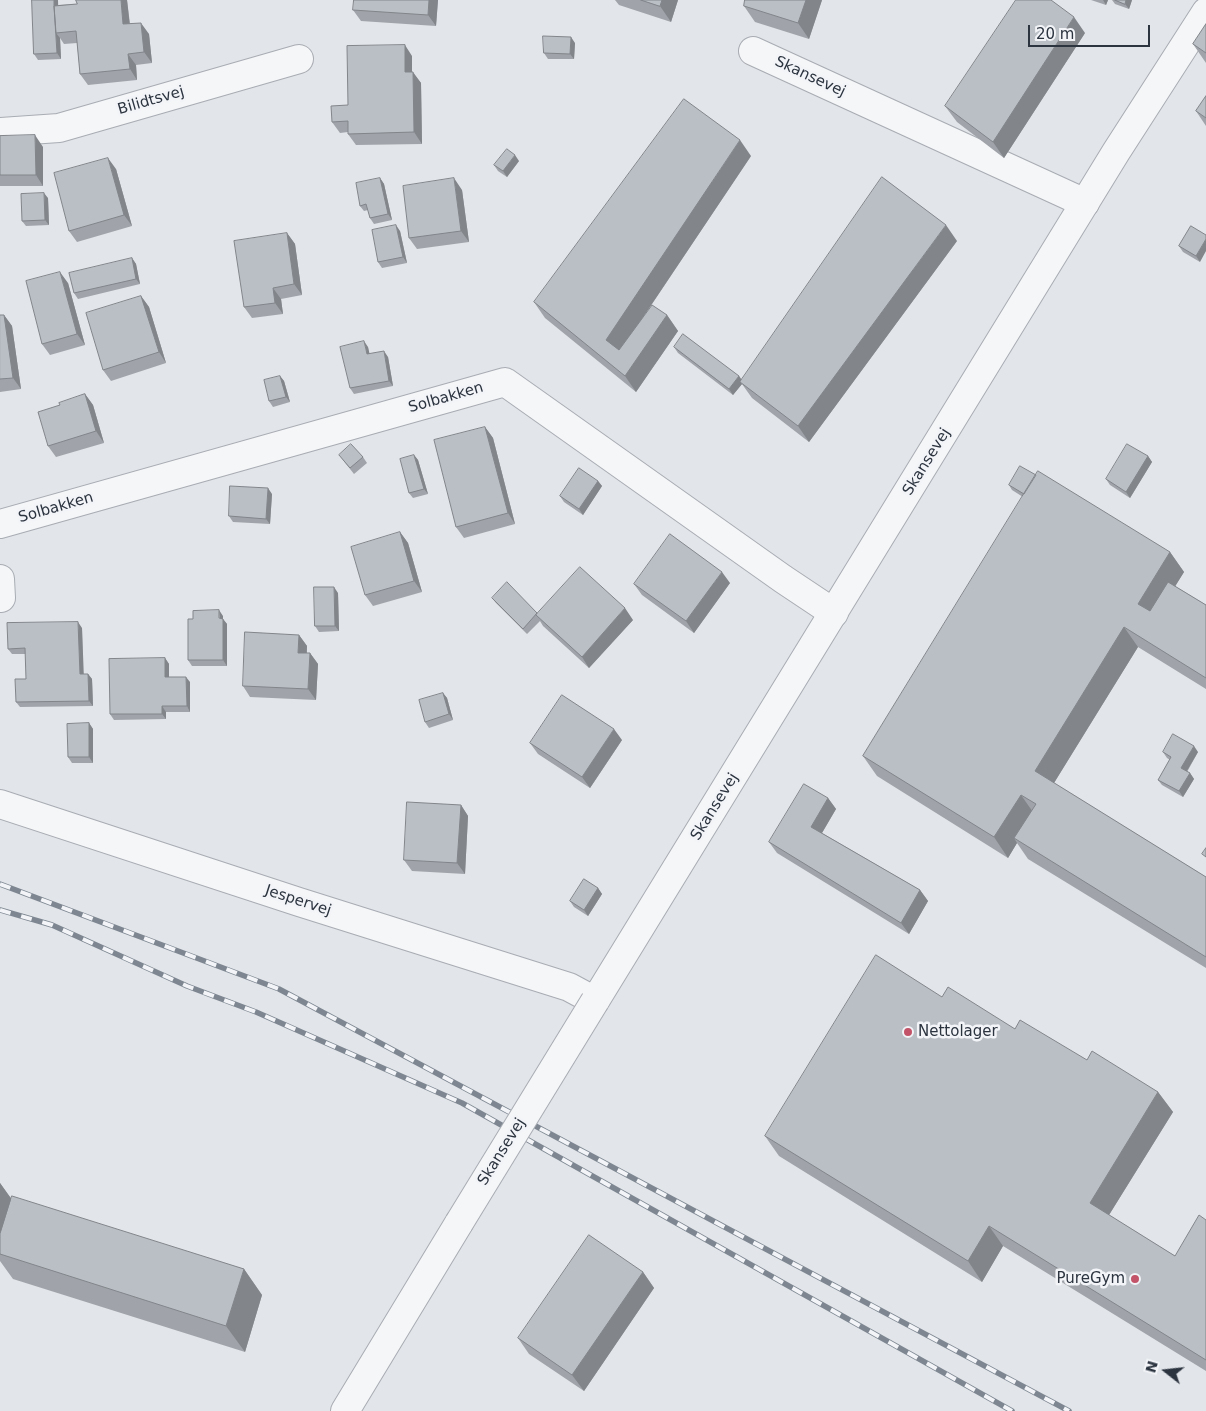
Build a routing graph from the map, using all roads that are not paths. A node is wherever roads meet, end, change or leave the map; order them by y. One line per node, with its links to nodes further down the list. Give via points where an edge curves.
1 (1206, 12): 5 (street, Skansevej)
2 (753, 51): 5 (street, Skansevej)
3 (299, 59): 4 (street, Bilidtsvej, via 59,128)
4 (0, 132)
5 (1085, 203): 7 (street, Skansevej)
6 (0, 524): 7 (street, Solbakken, via 505,382)
7 (834, 613): 9 (street, Skansevej)
8 (0, 804): 9 (street, Jespervej, via 560,984)
9 (595, 1002): 10 (street, Skansevej, bridge)
10 (345, 1411)

